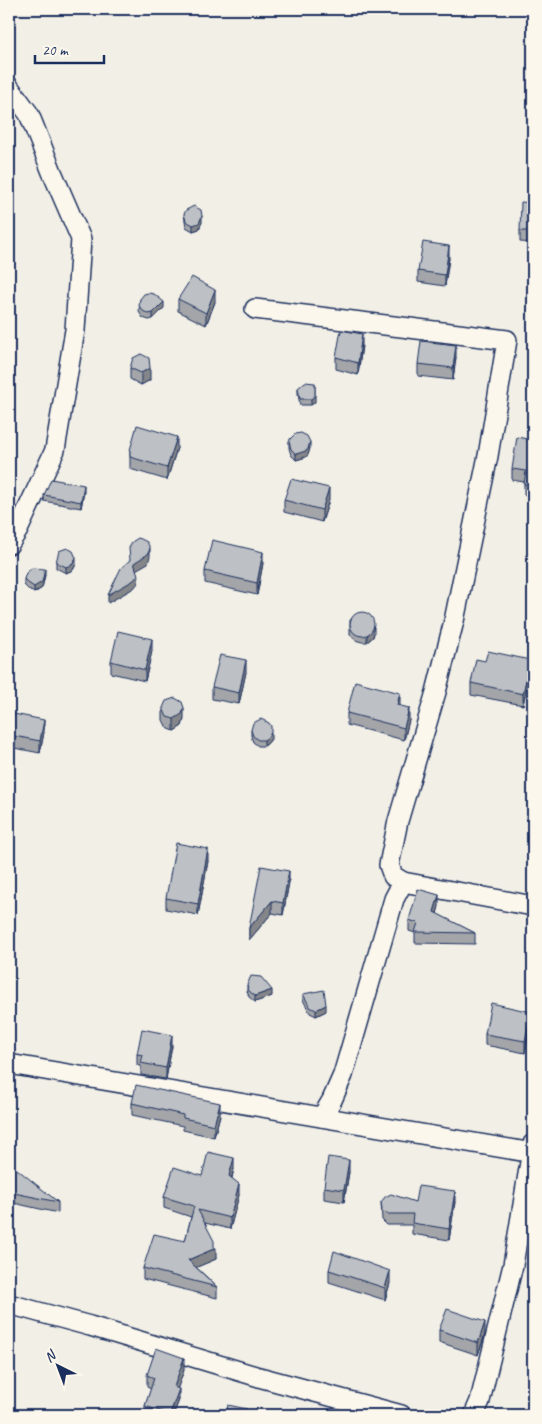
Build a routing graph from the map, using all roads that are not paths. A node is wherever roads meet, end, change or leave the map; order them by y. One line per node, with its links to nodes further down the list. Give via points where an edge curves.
1 (9, 87): 3 (street, via 28,114 81,239 75,330 55,450)
2 (255, 309): 4 (street, via 507,340 488,456 454,620 398,821 389,865 392,876)
3 (9, 544)
4 (403, 882): 5 (street); 7 (street, via 394,899 343,1075)
5 (533, 906)
6 (9, 1064): 7 (street)
7 (322, 1117): 8 (street)
8 (533, 1150): 11 (street, via 513,1265)
9 (9, 1304): 10 (street)
10 (401, 1415)
11 (474, 1415)

